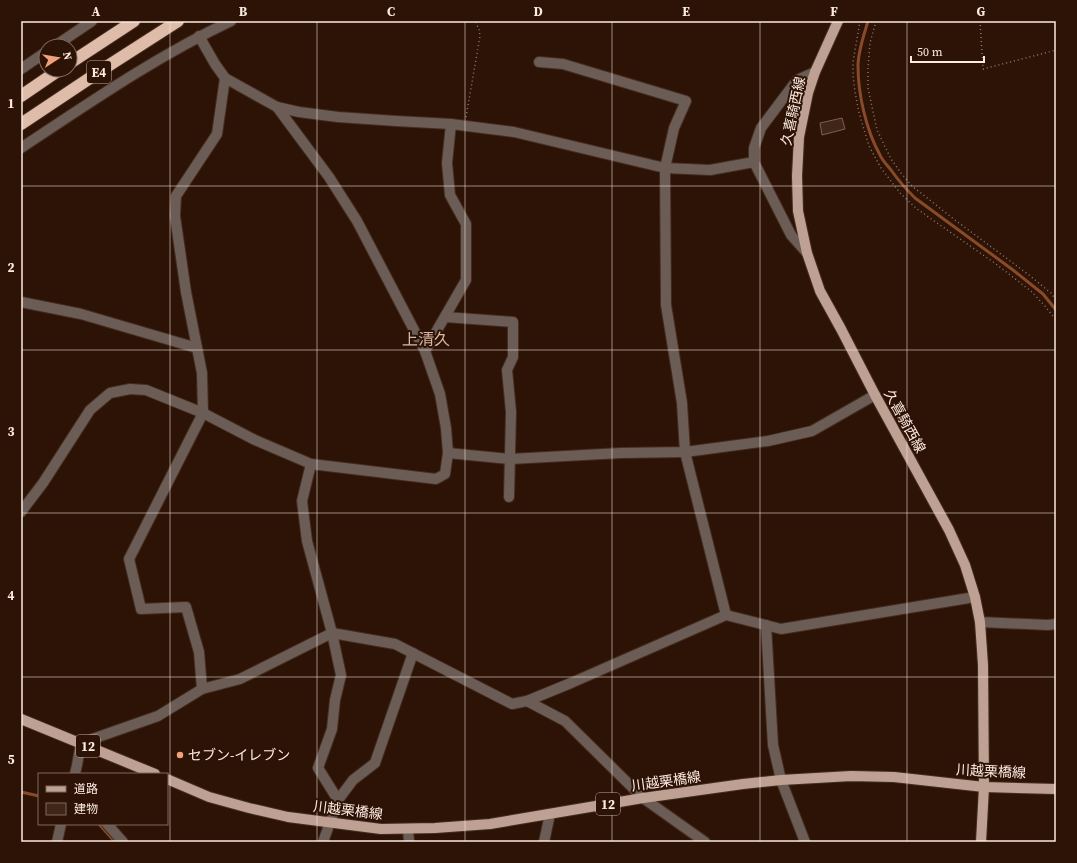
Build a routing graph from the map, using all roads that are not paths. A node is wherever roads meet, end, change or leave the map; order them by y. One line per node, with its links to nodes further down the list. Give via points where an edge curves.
1 (92, 21): 8 (street)
2 (134, 21): 10 (highway, E4)
3 (178, 21): 18 (highway, E4)
4 (219, 21): 7 (street)
5 (231, 21): 7 (street)
6 (838, 22): 13 (main road, 久喜騎西線)
7 (203, 34): 15 (street, via 215,64); 20 (street, via 112,88)
8 (67, 38)
9 (38, 57): 12 (street)
10 (78, 58)
11 (539, 62): 22 (street, via 563,64 686,101 674,128)
12 (21, 69)
13 (815, 72): 21 (street, via 797,80 761,128 754,148); 23 (main road, 久喜騎西線, via 799,137 796,176 798,211)
14 (47, 78): 16 (highway)
15 (225, 78): 17 (street); 26 (street, via 217,134 176,196 175,216)
16 (21, 96)
17 (277, 107): 19 (street, via 338,117); 27 (street, via 329,177 357,221)
18 (21, 124)
19 (452, 124): 22 (street, via 514,132); 25 (street, via 447,163 450,195 466,224 466,280)
20 (21, 148)
21 (754, 162): 22 (street, via 710,170); 23 (street, via 791,235)
22 (665, 168): 30 (street, via 666,305 682,403)
23 (807, 253): 28 (main road, 久喜騎西線, via 820,291)
24 (21, 302): 26 (street, via 81,314)
25 (445, 317): 27 (street); 32 (street, via 513,322 513,357 507,370 511,412)
26 (197, 348): 29 (street, via 202,373)
27 (425, 351): 31 (street, via 440,394)
28 (875, 395): 30 (street, via 812,431 768,441); 36 (main road, 久喜騎西線, via 949,530 966,565)
29 (203, 413): 33 (street, via 255,440); 35 (street, via 146,390 130,389 110,393 90,410); 43 (street, via 129,559 141,609 186,607 199,652)
30 (685, 452): 32 (street); 37 (street)
31 (448, 453): 32 (street); 33 (street, via 445,474 436,479)
32 (510, 459): 34 (street)
33 (311, 464): 41 (street, via 302,501 306,541)
34 (509, 497)
35 (21, 512)
36 (975, 596): 38 (main road, 久喜騎西線); 40 (street, via 781,629)
37 (726, 615): 40 (street); 44 (street)
38 (980, 622): 39 (street); 51 (main road, 久喜騎西線)
39 (1056, 624)
40 (766, 625): 50 (street, via 773,745)
41 (332, 633): 42 (street, via 394,644); 43 (street, via 240,679); 54 (street, via 341,675 332,729 318,768)
42 (414, 653): 44 (street, via 512,704); 54 (street, via 375,763 353,780)
43 (202, 688): 46 (street, via 158,716)
44 (527, 701): 53 (street, via 565,721)
45 (21, 718): 46 (main road, 12)
46 (81, 743): 47 (street); 48 (main road, 12)
47 (75, 773)
48 (153, 773)
49 (168, 779): 56 (main road, 川越栗橋線 / 12, via 209,797 249,808)
50 (781, 780): 51 (main road, 川越栗橋線 / 12, via 851,776 894,777); 53 (main road, 川越栗橋線 / 12); 66 (street)
51 (984, 787): 52 (main road, 川越栗橋線 / 12); 67 (main road, 久喜騎西線)
52 (1056, 788)
53 (643, 798): 55 (main road, 川越栗橋線 / 12); 65 (street)
54 (338, 800): 56 (street)
55 (550, 814): 59 (main road, 川越栗橋線 / 12, via 490,824); 64 (street)
56 (331, 823): 59 (main road, 川越栗橋線 / 12, via 380,829); 62 (street)
57 (61, 825): 60 (street)
58 (108, 825): 61 (street)
59 (408, 829): 63 (street)
60 (57, 842)
61 (123, 842)
62 (323, 842)
63 (408, 842)
64 (544, 842)
65 (705, 842)
66 (805, 842)
67 (981, 842)

